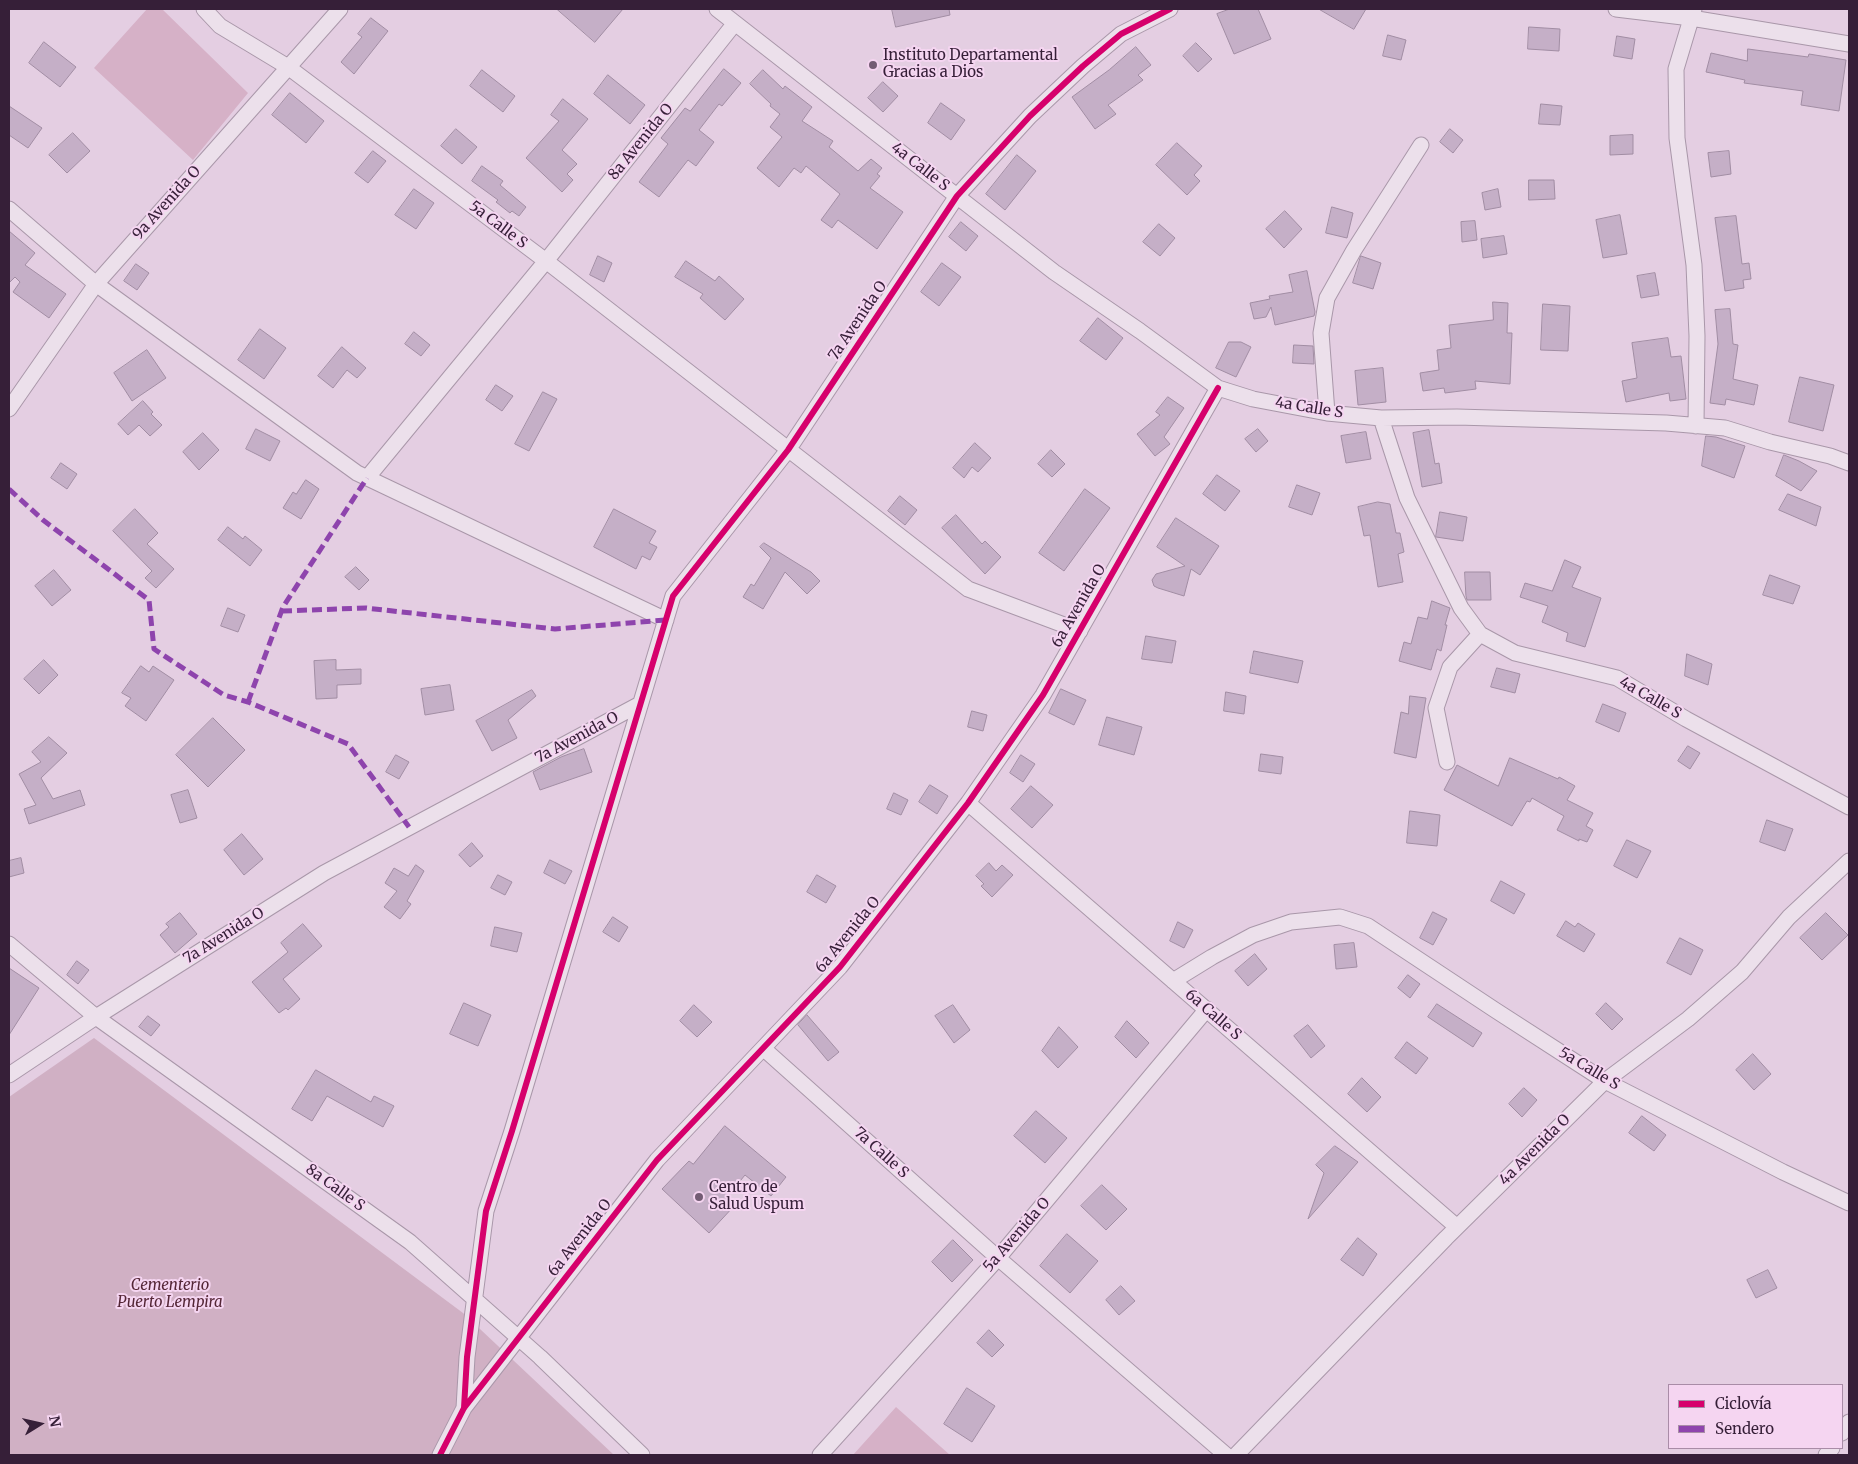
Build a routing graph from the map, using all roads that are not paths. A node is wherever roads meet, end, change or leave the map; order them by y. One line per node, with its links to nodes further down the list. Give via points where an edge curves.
1 (204, 9): 9 (street, 5a Calle S, via 220,26)
2 (340, 9): 9 (street, 9a Avenida O)
3 (717, 9): 7 (street, 4a Calle S)
4 (1170, 9): 11 (street, 7a Avenida O, via 1121,34 1083,66 1030,116)
5 (1616, 9): 6 (street)
6 (1692, 13): 8 (street); 19 (street, via 1676,69 1677,138 1694,265)
7 (735, 23): 11 (street, 4a Calle S); 13 (street, 8a Avenida O)
8 (1849, 44)
9 (288, 67): 13 (street, 5a Calle S); 14 (street, 9a Avenida O)
10 (1420, 145): 17 (street, via 1327,298 1321,333)
11 (957, 196): 15 (street, 4a Calle S, via 1054,272); 20 (street, 7a Avenida O)
12 (9, 209): 14 (street)
13 (546, 261): 20 (street, 5a Calle S); 22 (street, 8a Avenida O)
14 (96, 284): 16 (street, 9a Avenida O); 22 (street)
15 (1218, 388): 17 (street, 4a Calle S, via 1253,399); 24 (street, 6a Avenida O)
16 (9, 409)
17 (1327, 413): 18 (street, 4a Calle S)
18 (1381, 418): 19 (street, via 1456,417); 25 (street, 4a Calle S, via 1407,498 1461,608)
19 (1696, 426): 21 (street, via 1725,428)
20 (788, 450): 23 (street, 7a Avenida O, via 673,596); 24 (street, 5a Calle S, via 968,589)
21 (1849, 463)
22 (367, 478): 23 (street)
23 (666, 620): 26 (street, 7a Avenida O)
24 (1080, 631): 28 (street, 6a Avenida O, via 1043,695)
25 (1480, 634): 27 (street, via 1450,667 1436,708); 29 (street, 4a Calle S, via 1515,653 1616,678)
26 (640, 704): 34 (street, 7a Avenida O, via 324,872); 41 (street, via 486,1210)
27 (1447, 762)
28 (968, 803): 32 (street, 6a Calle S); 35 (street, 6a Avenida O, via 840,967)
29 (1849, 807)
30 (1849, 861): 37 (street, 4a Avenida O, via 1789,917 1742,972 1688,1019)
31 (9, 944): 34 (street, 8a Calle S)
32 (1173, 981): 33 (street, 6a Calle S); 37 (street, 5a Calle S, via 1253,934 1291,922 1340,917 1368,926)
33 (1207, 1010): 39 (street, 6a Calle S); 40 (street, 5a Avenida O)
34 (96, 1017): 36 (street, 7a Avenida O); 41 (street, 8a Calle S, via 410,1242)
35 (764, 1048): 40 (street, 7a Calle S); 42 (street, 6a Avenida O, via 657,1160)
36 (9, 1075)
37 (1605, 1081): 38 (street, 5a Calle S); 39 (street, 4a Avenida O)
38 (1849, 1204)
39 (1457, 1227): 48 (street, 4a Avenida O)
40 (998, 1258): 46 (street, 5a Avenida O); 47 (street, 7a Calle S)
41 (475, 1299): 42 (street, 8a Calle S); 43 (street)
42 (518, 1337): 43 (street, 6a Avenida O); 45 (street, 8a Calle S)
43 (464, 1408): 44 (street, 6a Avenida O)
44 (440, 1455)
45 (642, 1455)
46 (820, 1455)
47 (1226, 1455)
48 (1236, 1455)

